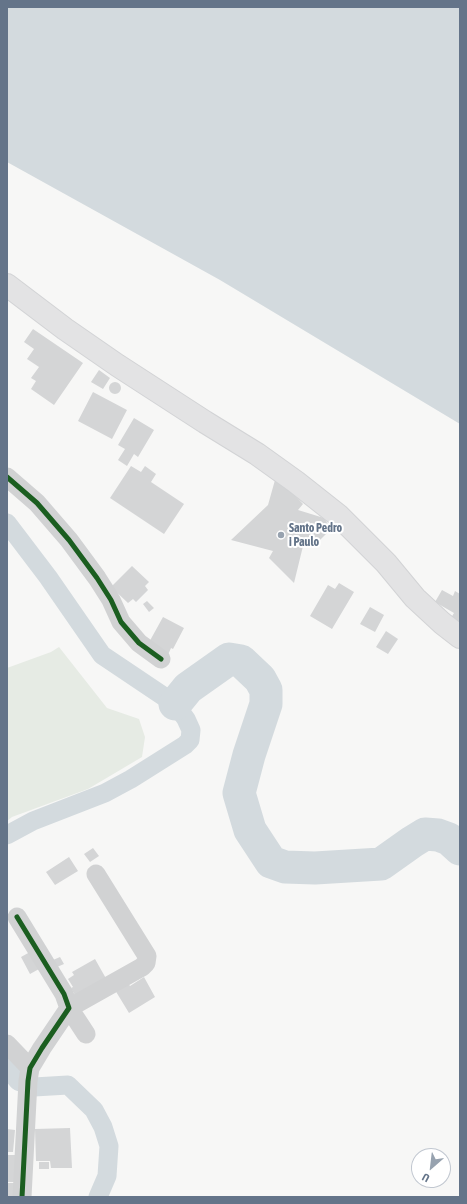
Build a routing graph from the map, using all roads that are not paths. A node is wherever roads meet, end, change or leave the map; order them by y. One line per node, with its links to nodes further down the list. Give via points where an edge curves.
1 (7, 285): 3 (highway, via 104,356 258,454 296,482 339,516 386,563 415,598)
2 (7, 477): 4 (street, via 37,503 69,540 111,600 121,622 139,643)
3 (460, 637)
4 (161, 659)
5 (96, 874): 7 (street, via 147,956 146,963 142,968)
6 (17, 917): 7 (street)
7 (70, 1008): 8 (street); 10 (street, via 42,1048)
8 (86, 1034)
9 (7, 1044): 10 (street)
10 (28, 1082): 11 (street)
11 (22, 1197)

